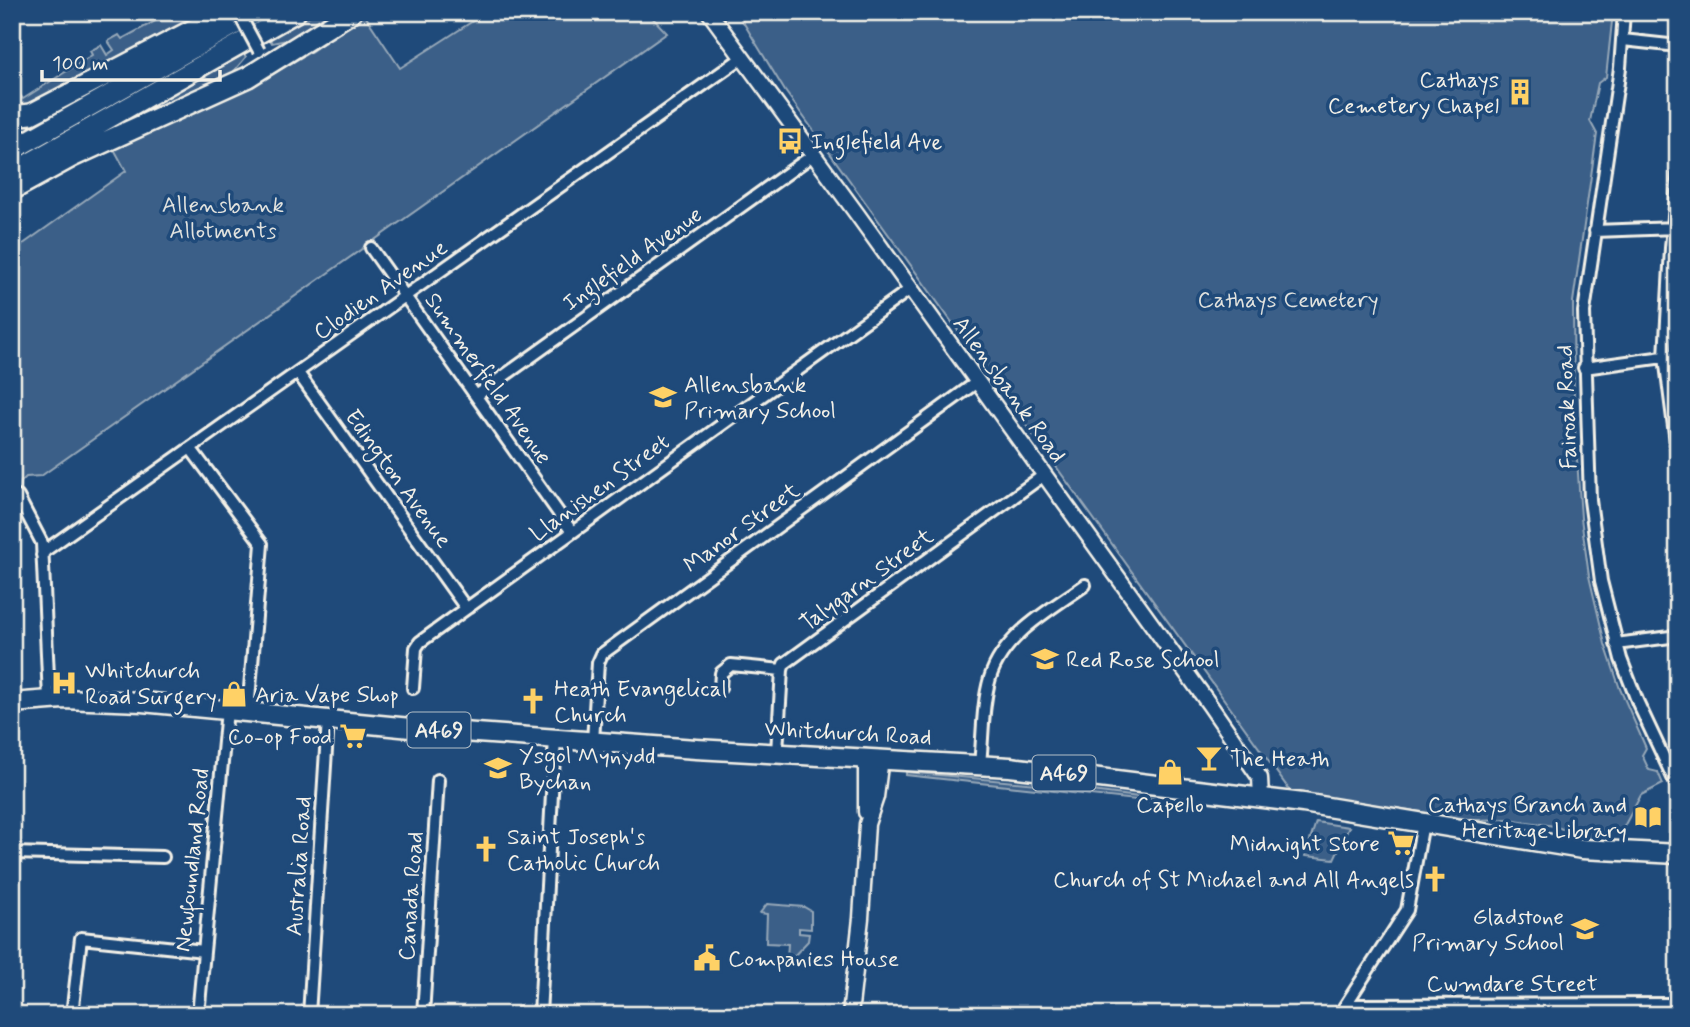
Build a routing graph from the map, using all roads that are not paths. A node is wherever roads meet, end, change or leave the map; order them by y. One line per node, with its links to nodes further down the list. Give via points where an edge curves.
1 (227, 12): 12 (highway, via 31,114)
2 (238, 12): 11 (street, bridge)
3 (257, 12): 13 (highway)
4 (296, 12): 15 (highway)
5 (352, 12): 11 (highway)
6 (709, 12): 10 (street, Allensbank Road)
7 (1624, 12): 8 (street, Fairoak Road)
8 (1623, 40): 9 (street); 19 (street, Fairoak Road)
9 (1678, 46)
10 (743, 57): 14 (street, Allensbank Road); 22 (street, Clodien Avenue)
11 (263, 58): 17 (highway, via 210,94 74,156)
12 (12, 116)
13 (12, 150)
14 (813, 155): 21 (street, Allensbank Road); 28 (street, Inglefield Avenue)
15 (12, 173)
16 (1678, 174): 18 (street)
17 (12, 190)
18 (1675, 228): 19 (street); 24 (street)
19 (1595, 231): 25 (street, Fairoak Road, via 1585,299)
20 (371, 248): 22 (street, Summerfield Avenue)
21 (909, 290): 27 (street, Allensbank Road); 33 (street, Llanishen Street)
22 (406, 297): 26 (street, Clodien Avenue); 28 (street, Summerfield Avenue)
23 (1678, 355): 24 (street)
24 (1665, 357): 25 (street); 30 (street)
25 (1584, 368): 38 (street, Fairoak Road, via 1595,547)
26 (298, 373): 29 (street, Clodien Avenue); 36 (street, Edington Avenue)
27 (977, 382): 31 (street, Allensbank Road); 48 (street, Manor Street, via 602,654)
28 (476, 396): 33 (street, Summerfield Avenue)
29 (191, 449): 34 (street, Clodien Avenue); 45 (street, via 262,544)
30 (1678, 458)
31 (1044, 475): 39 (street, Talygarn Street, via 784,664); 54 (street, Allensbank Road, via 1260,778)
32 (18, 497): 34 (street, via 42,543)
33 (572, 532): 36 (street, Llanishen Street)
34 (42, 555): 42 (street)
35 (1085, 585): 51 (street, via 1021,631 999,660 988,688)
36 (466, 608): 40 (street, Llanishen Street, via 418,644)
37 (1678, 636): 38 (street)
38 (1616, 644): 53 (street, Fairoak Road)
39 (782, 670): 41 (street, via 731,665 721,673); 49 (street)
40 (413, 688)
41 (720, 688)
42 (49, 699): 43 (main road, Whitchurch Road / A469); 44 (main road, Whitchurch Road / A469)
43 (12, 703)
44 (227, 710): 45 (main road, Whitchurch Road / A469); 59 (street, Newfoundland Road)
45 (248, 712): 46 (main road, Whitchurch Road / A469)
46 (328, 719): 47 (main road, Whitchurch Road / A469); 65 (street, Australia Road)
47 (555, 738): 48 (main road, Whitchurch Road / A469); 67 (street)
48 (593, 741): 49 (main road, Whitchurch Road / A469)
49 (777, 752): 50 (main road, Whitchurch Road / A469)
50 (874, 758): 51 (main road, Whitchurch Road / A469); 68 (street, via 876,797 867,824)
51 (980, 764): 54 (main road, Whitchurch Road / A469)
52 (438, 780): 66 (street, Canada Road)
53 (1678, 788)
54 (1261, 798): 55 (main road, Whitchurch Road / A469)
55 (1423, 823): 57 (main road, Whitchurch Road / A469, via 1591,850); 61 (street, via 1409,904)
56 (12, 853): 58 (street)
57 (1678, 854)
58 (163, 858)
59 (204, 951): 63 (street, via 81,938); 64 (street, Newfoundland Road)
60 (1678, 1004): 62 (street, Cwmdare Street)
61 (1343, 1010): 62 (street, Cwmdare Street)
62 (1494, 1010)
63 (72, 1015)
64 (198, 1015)
65 (309, 1015)
66 (423, 1015)
67 (540, 1015)
68 (850, 1015)

